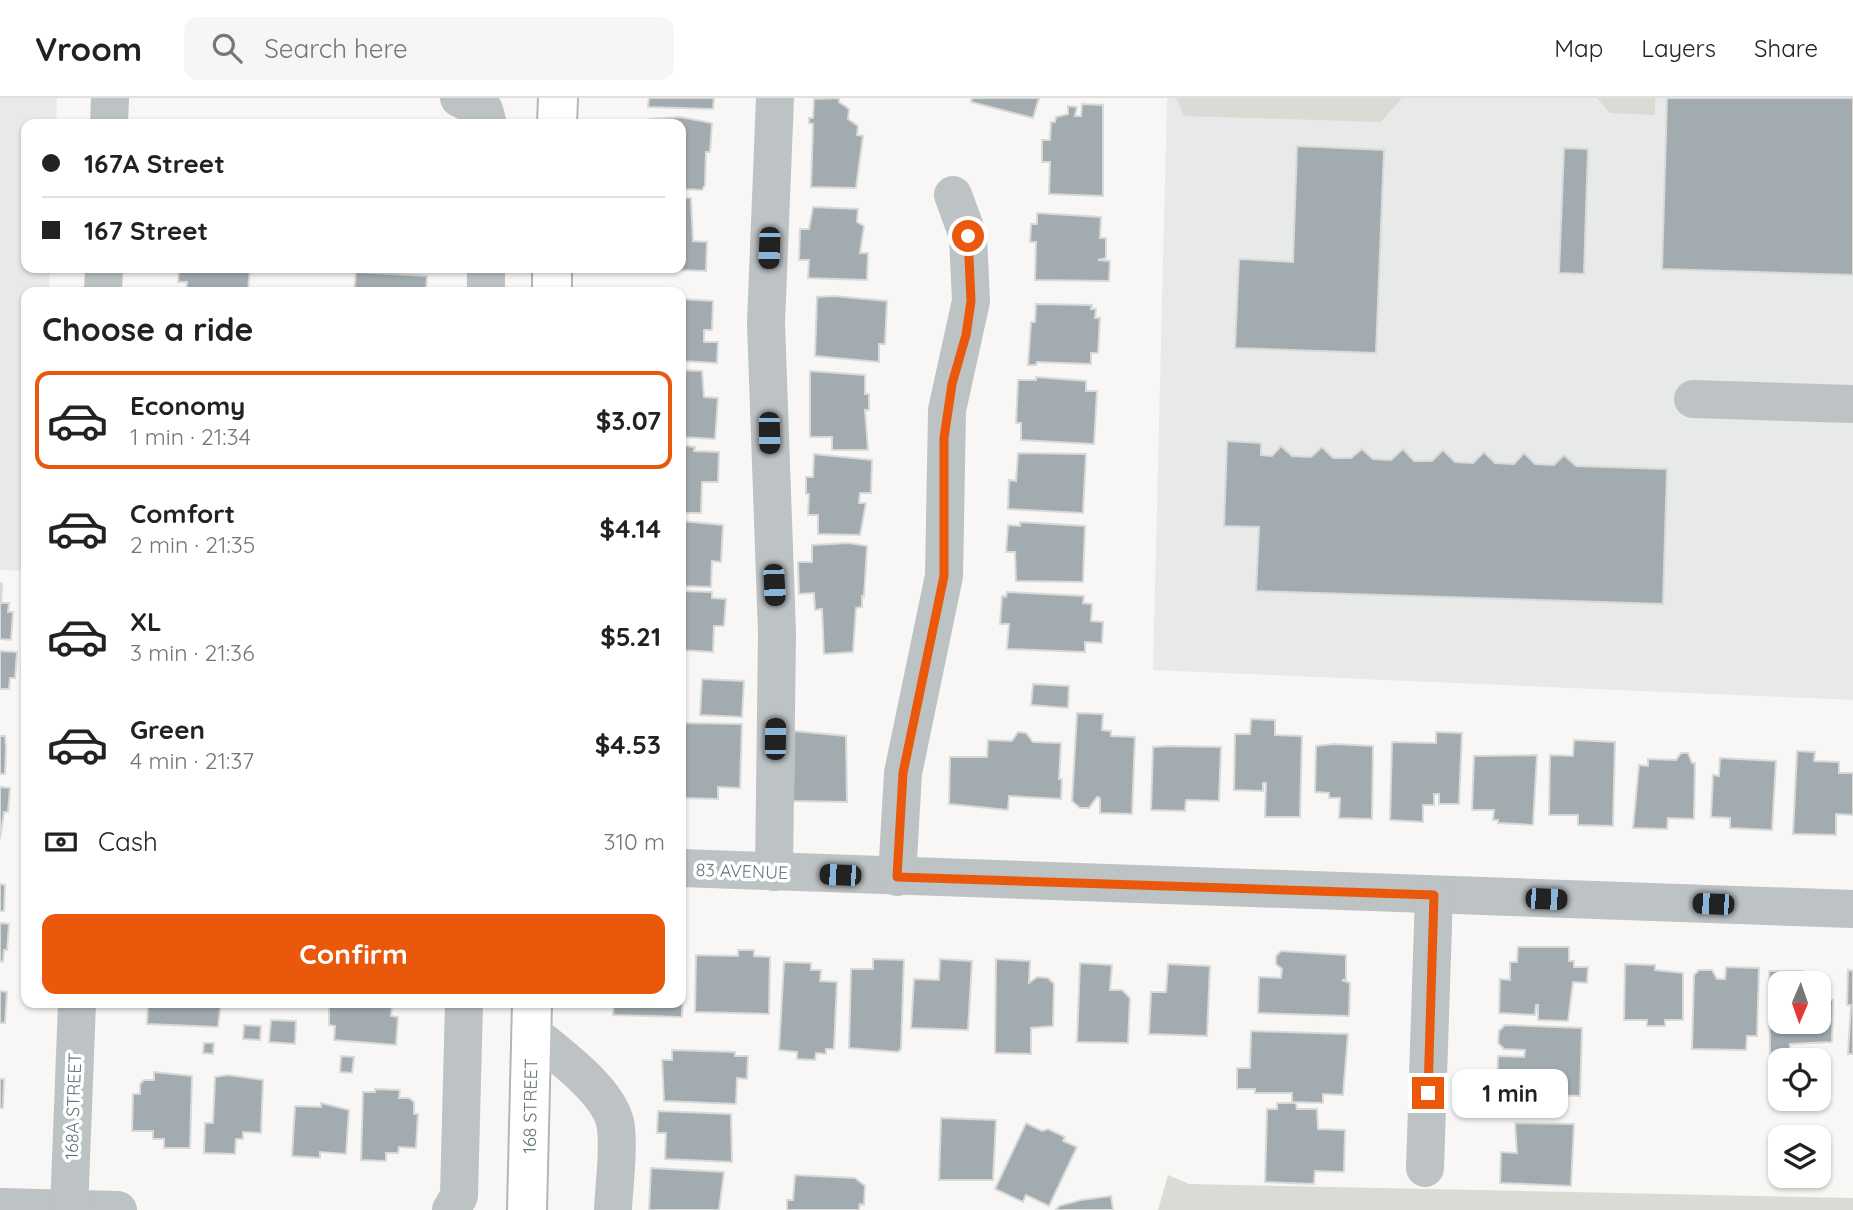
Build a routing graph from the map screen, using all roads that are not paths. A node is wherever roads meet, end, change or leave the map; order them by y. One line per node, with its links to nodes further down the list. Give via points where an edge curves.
1 (110, 98): 4 (street)
2 (558, 98): 5 (main road)
3 (775, 98): 10 (street, via 766,323 777,633)
4 (109, 119)
5 (557, 119)
6 (953, 195): 11 (street, via 968,236 971,301 947,410 944,576 903,773)
7 (1693, 399): 8 (street)
8 (1853, 404)
9 (686, 868): 10 (street, 83 AVENUE)
10 (774, 872): 11 (street, 83 AVENUE)
11 (897, 877): 12 (street, 83 AVENUE)
12 (1434, 895): 13 (street, 83 AVENUE); 17 (street)
13 (1853, 909)
14 (77, 1008): 19 (street, 168A STREET)
15 (464, 1008): 21 (street, via 459,1196)
16 (532, 1018): 22 (main road, 168 STREET); 23 (street, via 608,1105 616,1127)
17 (1425, 1168)
18 (0, 1207): 19 (street)
19 (69, 1209): 20 (street)
20 (118, 1210)
21 (451, 1210)
22 (527, 1210)
23 (613, 1210)

